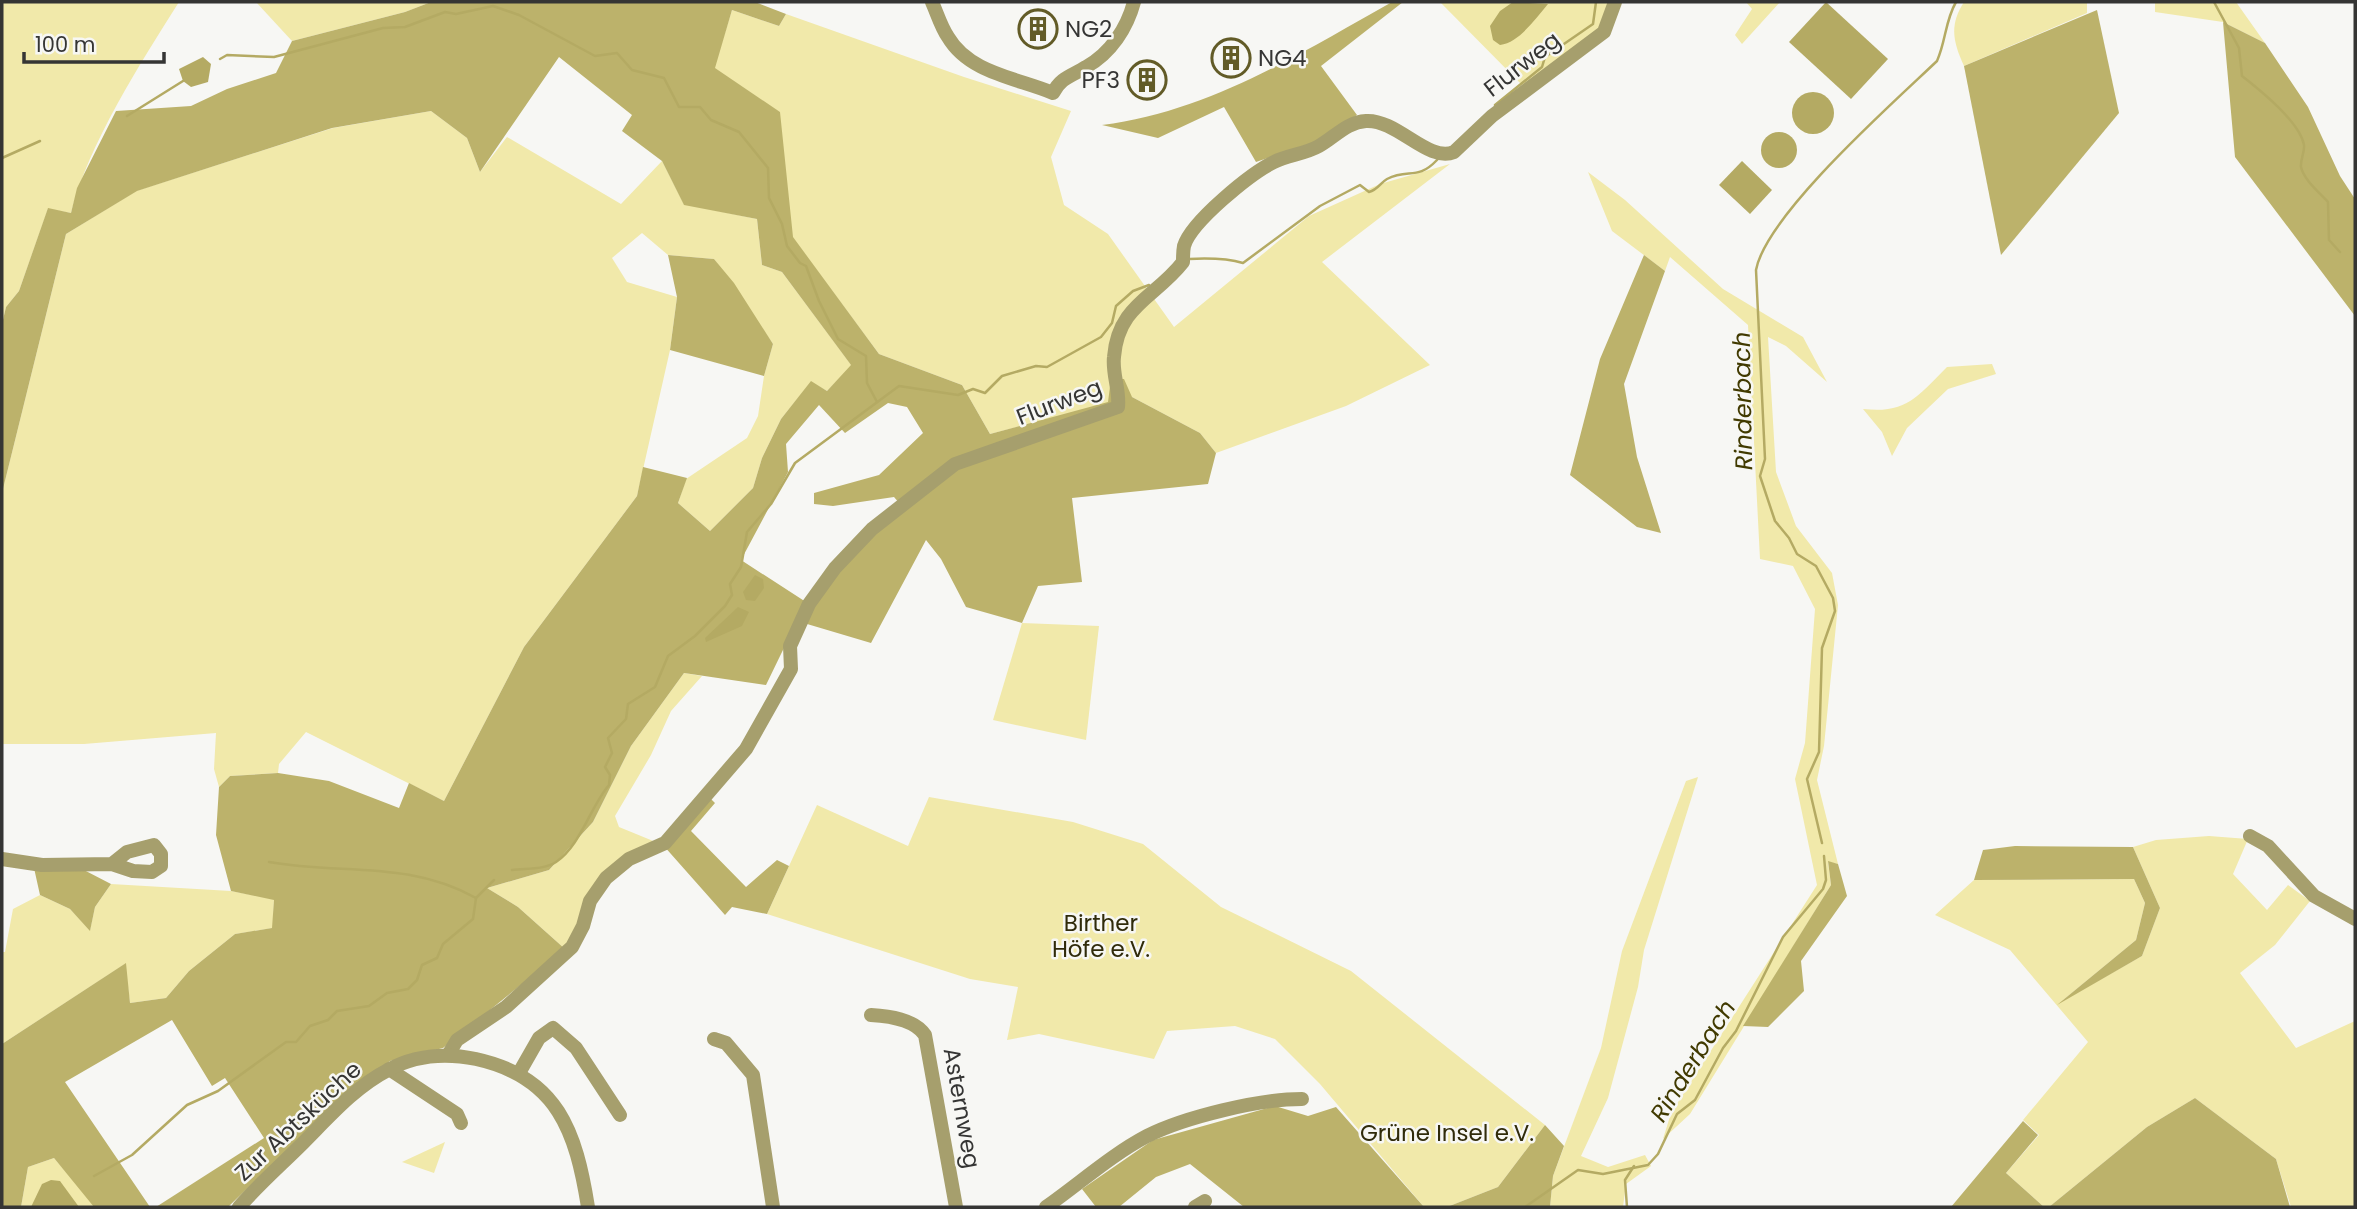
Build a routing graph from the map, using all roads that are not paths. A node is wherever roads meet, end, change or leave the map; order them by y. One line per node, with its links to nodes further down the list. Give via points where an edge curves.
1 (932, 2): 2 (street, via 948,38 967,58 990,72 1053,93 1060,80 1086,68 1110,47)
2 (1134, 2)
3 (1615, 2): 10 (street, Flurweg, via 1604,32 1492,116 1454,152 1436,153 1390,125 1366,121 1276,161 1241,184 1191,232 1183,262 1132,307 1118,330 1113,360 1118,407 955,464 872,529 809,604 790,646 790,669 746,749 665,843 629,859 606,878 590,901 577,939 506,1007 457,1040)
4 (2250, 836): 7 (street, via 2268,846 2314,896)
5 (2, 859): 6 (street, via 42,865)
6 (112, 864)
7 (2355, 919)
8 (871, 1015): 19 (street, Asternweg, via 903,1021 925,1035)
9 (714, 1039): 18 (street, via 726,1043 752,1075)
10 (448, 1055): 11 (street, Zur Abtsküche); 12 (street, Zur Abtsküche)
11 (388, 1069): 15 (street, Zur Abtsküche, via 457,1114); 16 (street, Zur Abtsküche, via 339,1107)
12 (519, 1073): 14 (street, via 540,1038 553,1028 591,1067); 17 (street, via 547,1096 568,1126)
13 (1302, 1099): 20 (street, via 1274,1099 1169,1126 1132,1145)
14 (620, 1115)
15 (461, 1123)
16 (239, 1207)
17 (588, 1207)
18 (773, 1207)
19 (956, 1207)
20 (1046, 1207)

